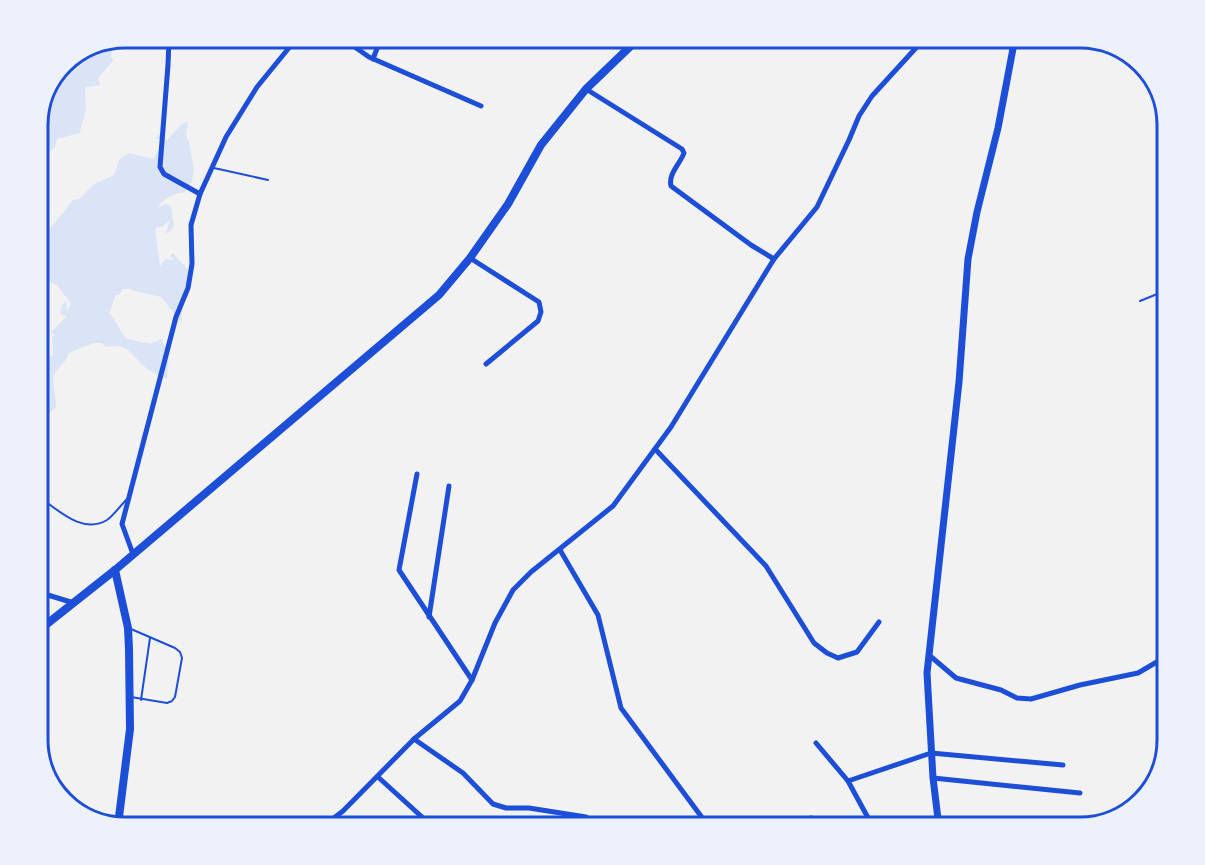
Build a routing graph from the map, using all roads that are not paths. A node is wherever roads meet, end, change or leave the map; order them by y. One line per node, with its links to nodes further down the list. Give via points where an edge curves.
1 (169, 48): 13 (street, via 159,166 164,174)
2 (289, 48): 11 (street, via 257,87 225,137)
3 (357, 48): 8 (street)
4 (378, 48): 8 (street)
5 (629, 48): 9 (main road)
6 (916, 48): 15 (street, via 872,96 817,207)
7 (1014, 48): 34 (street, via 968,259 959,382)
8 (374, 59): 10 (street)
9 (586, 89): 14 (main road, via 541,145 508,204); 15 (street, via 682,149 684,153 671,186)
10 (481, 106)
11 (212, 167): 12 (lane); 13 (street)
12 (268, 180)
13 (200, 194): 22 (street, via 192,225 188,288 176,317)
14 (470, 258): 18 (street, via 539,302 541,312 538,321); 25 (main road, via 439,295 391,338)
15 (774, 259): 19 (street)
16 (1157, 294): 17 (lane)
17 (1140, 301)
18 (486, 364)
19 (655, 449): 24 (street, via 613,506); 30 (street, via 766,566 814,643 838,658 857,652)
20 (417, 474): 29 (street, via 399,570)
21 (449, 486): 29 (street)
22 (129, 497): 23 (lane, via 107,520 92,525 75,522); 25 (street, via 122,524)
23 (48, 503)
24 (560, 550): 36 (street, via 513,590); 51 (street, via 598,615 621,708)
25 (133, 554): 26 (main road)
26 (115, 570): 28 (main road); 32 (main road)
27 (48, 595): 28 (street)
28 (74, 603): 31 (main road)
29 (429, 617): 36 (street)
30 (879, 622)
31 (48, 623)
32 (128, 628): 33 (lane); 37 (main road)
33 (150, 638): 38 (lane); 38 (lane, via 175,648 182,658 172,701)
34 (929, 655): 35 (street, via 956,678 1030,699 1138,673); 41 (street)
35 (1157, 662)
36 (472, 680): 39 (street, via 460,701)
37 (130, 697): 38 (lane); 47 (main road)
38 (141, 700)
39 (414, 739): 43 (street); 50 (street, via 463,773 493,804)
40 (816, 743): 45 (street)
41 (931, 753): 42 (street); 44 (street); 45 (street)
42 (1063, 765)
43 (378, 777): 48 (street); 49 (street)
44 (933, 778): 46 (street); 53 (street)
45 (848, 781): 52 (street)
46 (1080, 793)
47 (119, 817)
48 (336, 817)
49 (421, 817)
50 (586, 817)
51 (701, 817)
52 (867, 817)
53 (938, 817)

